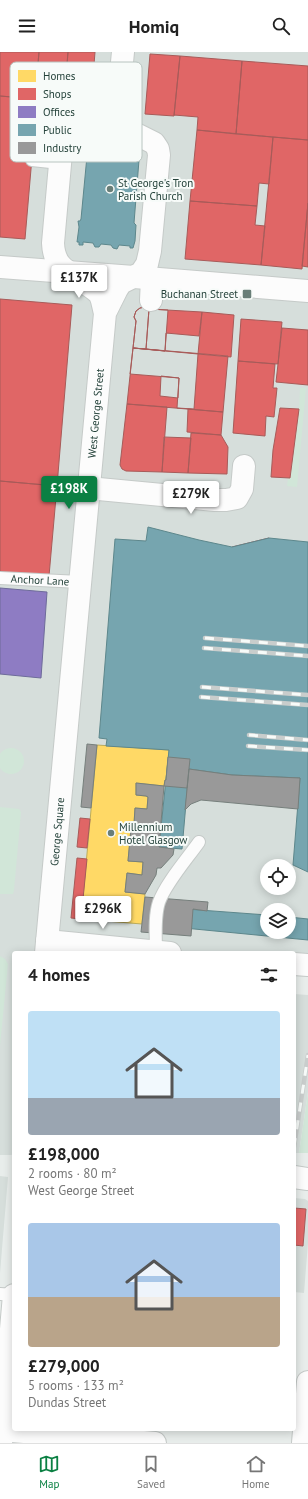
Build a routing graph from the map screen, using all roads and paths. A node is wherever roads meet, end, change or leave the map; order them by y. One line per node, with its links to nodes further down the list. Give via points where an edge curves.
1 (123, 52): 2 (street)
2 (122, 62)
3 (142, 137): 8 (street, via 154,143 159,155 149,258 140,273)
4 (51, 162): 5 (lane)
5 (60, 163): 7 (street, West George Street, via 53,254 57,262)
6 (0, 267): 7 (street)
7 (72, 273): 8 (street); 11 (street, West George Street, via 99,294)
8 (143, 278): 9 (street); 10 (street); 11 (street, via 121,284)
9 (308, 291)
10 (151, 300)
11 (105, 313): 13 (street, West George Street)
12 (244, 466): 13 (street, via 242,489 237,498 232,500)
13 (88, 488): 15 (street, West George Street)
14 (0, 578): 15 (lane, Anchor Lane)
15 (80, 582): 16 (street, West George Street)
16 (69, 711): 18 (street, George Square)
17 (199, 842): 20 (lane, via 164,892 157,910)
18 (46, 947): 19 (street)
19 (140, 951)
20 (163, 951)
21 (296, 964): 22 (street)
22 (308, 965)
23 (296, 1178): 24 (street)
24 (308, 1178)
25 (0, 1294): 26 (lane)
26 (12, 1295)
27 (12, 1317): 29 (street)
28 (308, 1382): 32 (street)
29 (1, 1435): 30 (street)
30 (79, 1440): 31 (street)
31 (155, 1443)
32 (303, 1443)

